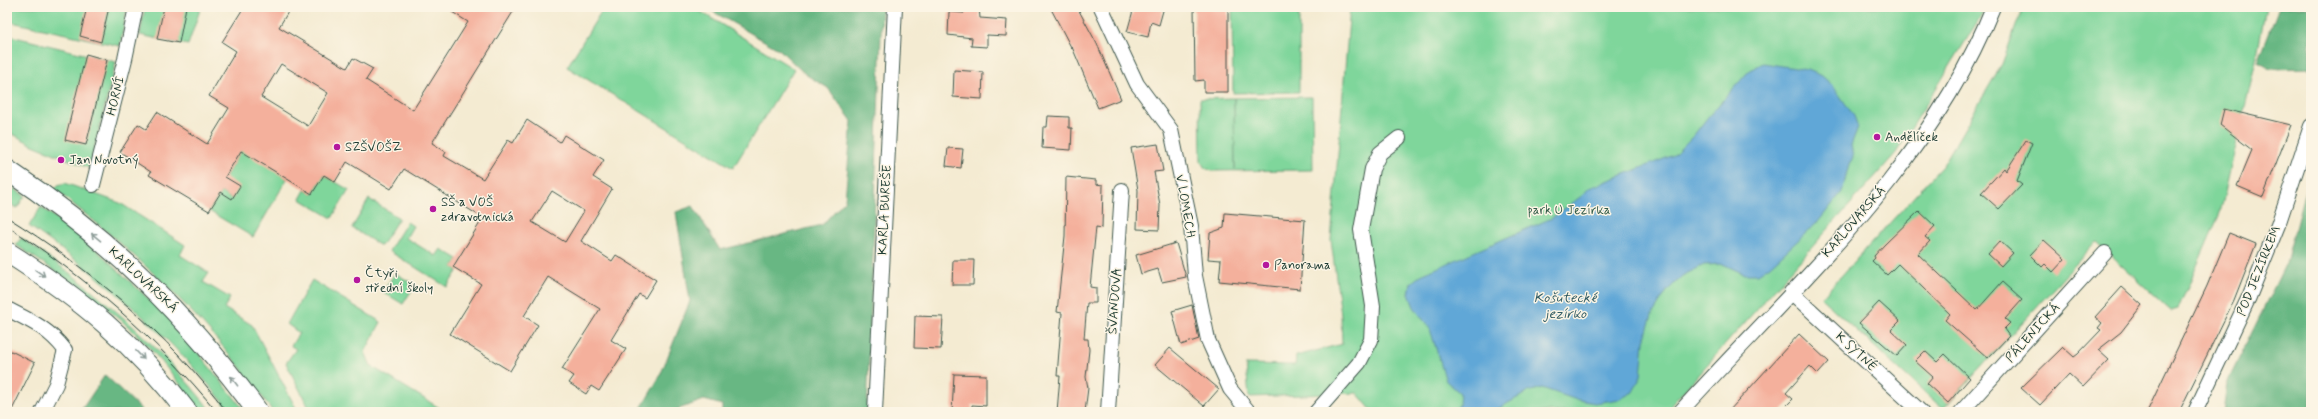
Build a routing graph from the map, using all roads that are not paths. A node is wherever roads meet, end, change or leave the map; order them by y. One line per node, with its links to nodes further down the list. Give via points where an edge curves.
1 (136, 7): 8 (street, HORNÍ)
2 (894, 7): 17 (street, KARLA BUREŠE)
3 (1101, 7): 19 (street, V LOMECH, via 1137,84 1171,130 1191,226 1195,276 1208,340 1230,389)
4 (1993, 7): 12 (street, KARLOVARSKÁ, via 1956,83 1916,148)
5 (2311, 126): 24 (street, POD JEZÍRKEM, via 2278,225 2252,290)
6 (1399, 138): 20 (street, via 1380,153 1372,168 1361,230 1373,306 1371,340 1359,363)
7 (7, 170): 16 (main road, KARLOVARSKÁ, one-way to 7, via 209,347 166,299 73,218)
8 (93, 185)
9 (1122, 190): 18 (street, ŠVANDOVA)
10 (7, 252): 15 (main road, one-way to 15, via 76,298 123,338)
11 (2105, 253): 23 (street, PÁLENICKÁ)
12 (1791, 292): 21 (street, KARLOVARSKÁ); 22 (street, K SYTNÉ)
13 (7, 309): 14 (street, via 44,328 54,336 64,350 56,384)
14 (42, 412)
15 (187, 412)
16 (258, 412)
17 (875, 412)
18 (1108, 412)
19 (1249, 412)
20 (1316, 412)
21 (1680, 412)
22 (1921, 412)
23 (1961, 412)
24 (2195, 412)

